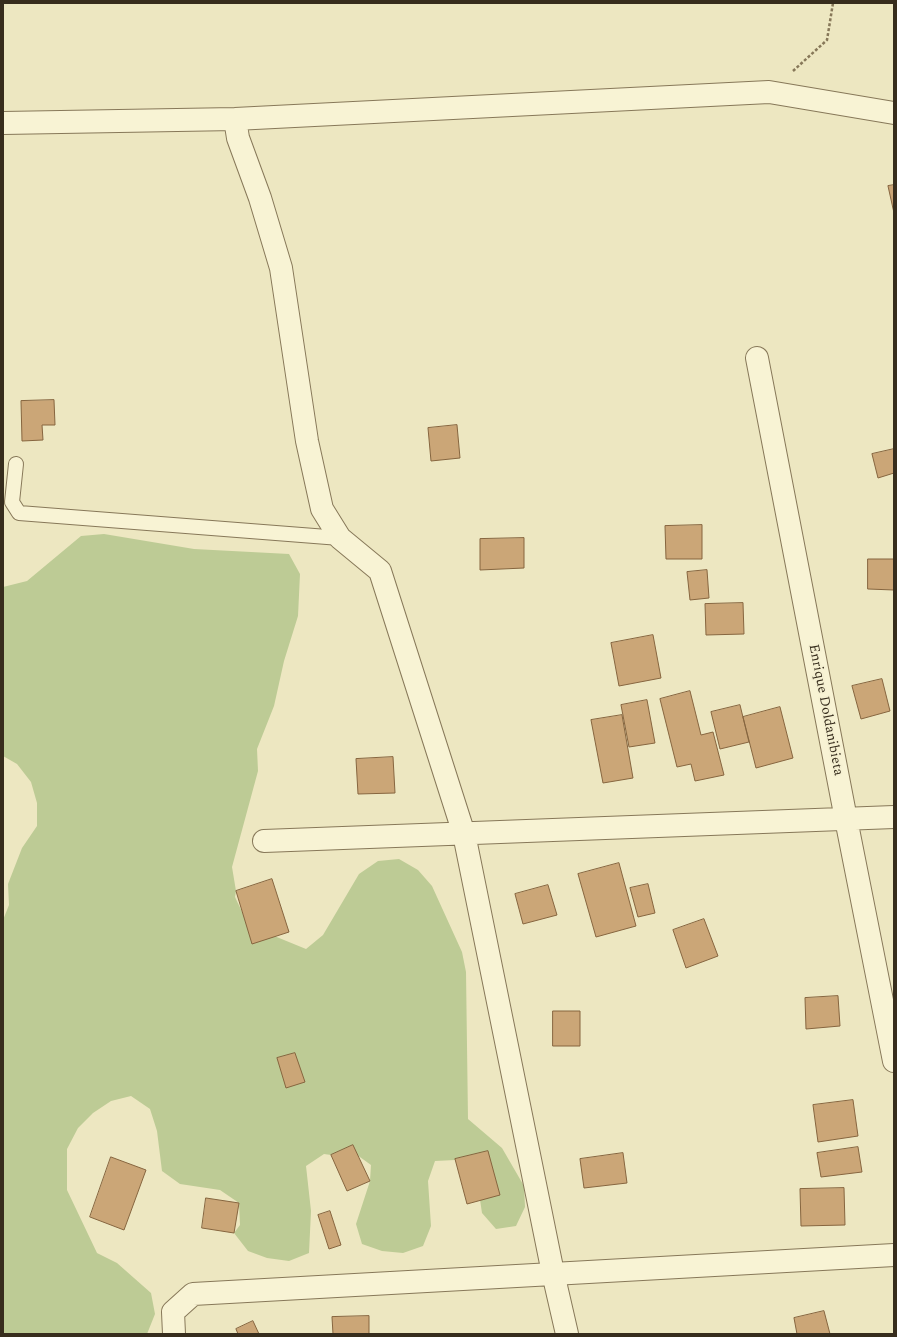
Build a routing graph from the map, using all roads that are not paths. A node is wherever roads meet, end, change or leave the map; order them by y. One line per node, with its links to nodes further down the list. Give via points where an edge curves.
1 (894, 113): 2 (street, via 769,92)
2 (235, 119): 3 (street); 6 (street, via 238,138 260,198 281,268 307,441 322,509)
3 (3, 123)
4 (757, 358): 8 (street, Enrique Doldanibieta)
5 (16, 464): 6 (lane, via 12,502 19,513)
6 (340, 538): 9 (street, via 380,571)
7 (894, 818): 8 (street)
8 (846, 819): 9 (street); 11 (street, Enrique Doldanibieta)
9 (464, 834): 10 (street); 13 (street)
10 (264, 841)
11 (894, 1061)
12 (894, 1255): 13 (street)
13 (553, 1273): 14 (street, via 193,1294 173,1312); 15 (street)
14 (174, 1334)
15 (567, 1334)

